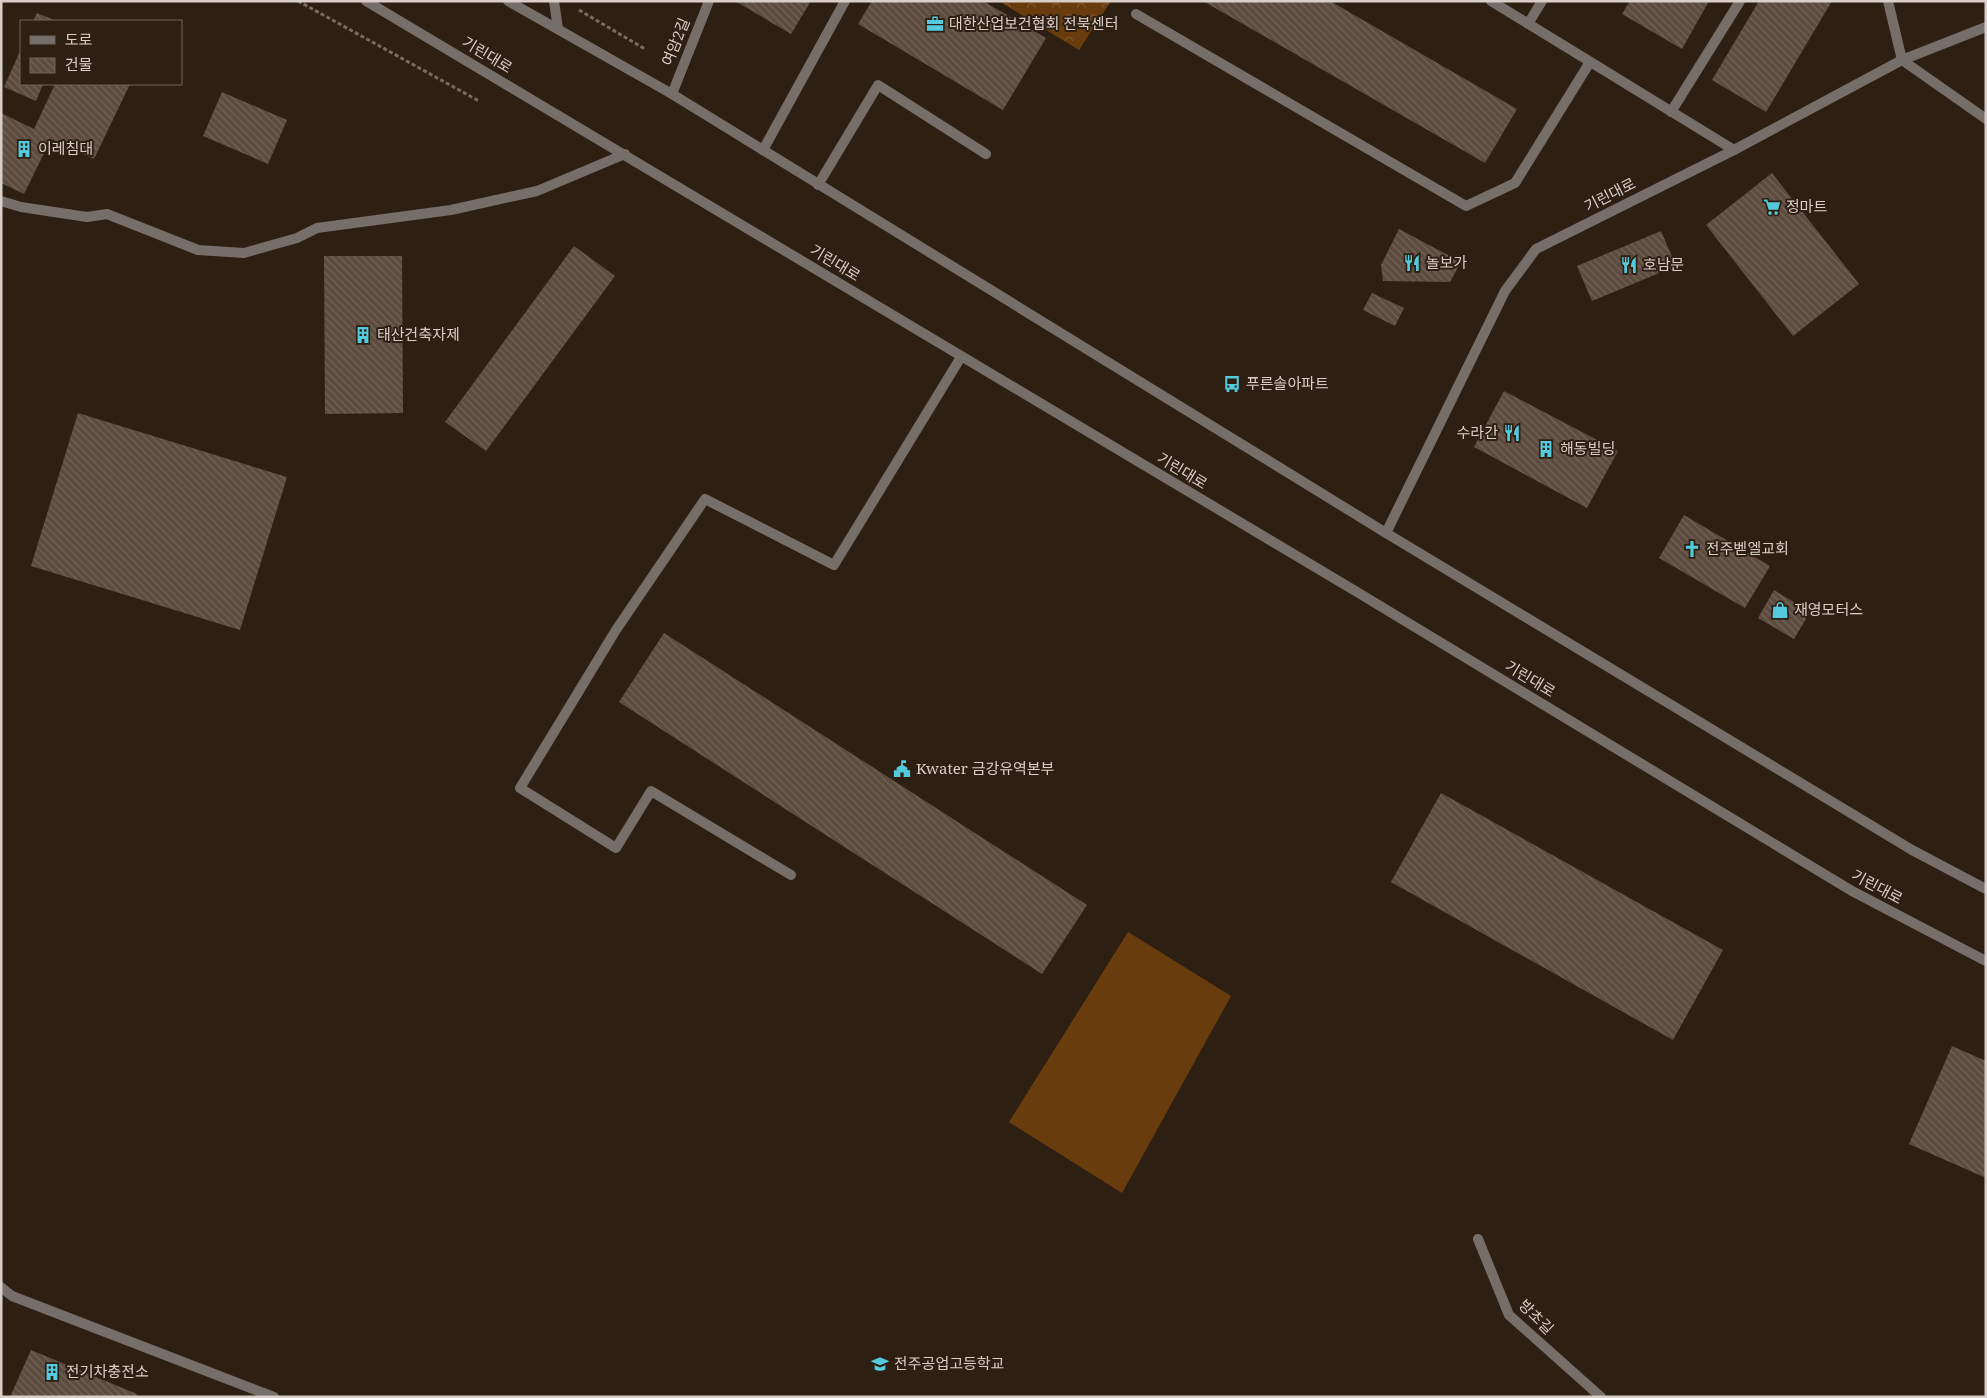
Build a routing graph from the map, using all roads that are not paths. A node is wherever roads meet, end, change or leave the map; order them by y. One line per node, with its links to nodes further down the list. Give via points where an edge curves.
1 (366, 1): 21 (street, 기린대로)
2 (508, 1): 13 (street)
3 (554, 1): 13 (street)
4 (709, 1): 16 (street, 여암2길)
5 (846, 1): 19 (street)
6 (1491, 1): 11 (street)
7 (1542, 1): 11 (street)
8 (1740, 1): 17 (street)
9 (1888, 1): 14 (street)
10 (1136, 14): 15 (street, via 1466,206 1515,183)
11 (1528, 24): 15 (street)
12 (1986, 27): 14 (street, 기린대로)
13 (558, 29): 16 (street)
14 (1902, 60): 18 (street); 20 (street, 기린대로)
15 (1590, 62): 17 (street)
16 (672, 94): 19 (street)
17 (1671, 112): 20 (street)
18 (1986, 118)
19 (763, 150): 23 (street)
20 (1734, 150): 26 (street, 기린대로, via 1536,249 1505,291)
21 (625, 154): 24 (street, via 537,191 451,210 317,228 297,238 244,253 198,250 107,214 86,217); 25 (street, 기린대로)
22 (986, 154): 23 (street, via 878,86)
23 (818, 185): 26 (street)
24 (1, 201)
25 (961, 357): 27 (street, via 834,565 705,499 616,630 520,788 616,848 651,792); 29 (street, 기린대로, via 1852,891)
26 (1386, 533): 28 (street, via 1912,850)
27 (791, 875)
28 (1986, 889)
29 (1986, 961)
30 (1478, 1239): 33 (street, 방초길, via 1509,1315)
31 (1, 1287): 32 (street, via 12,1296)
32 (274, 1397)
33 (1601, 1397)

